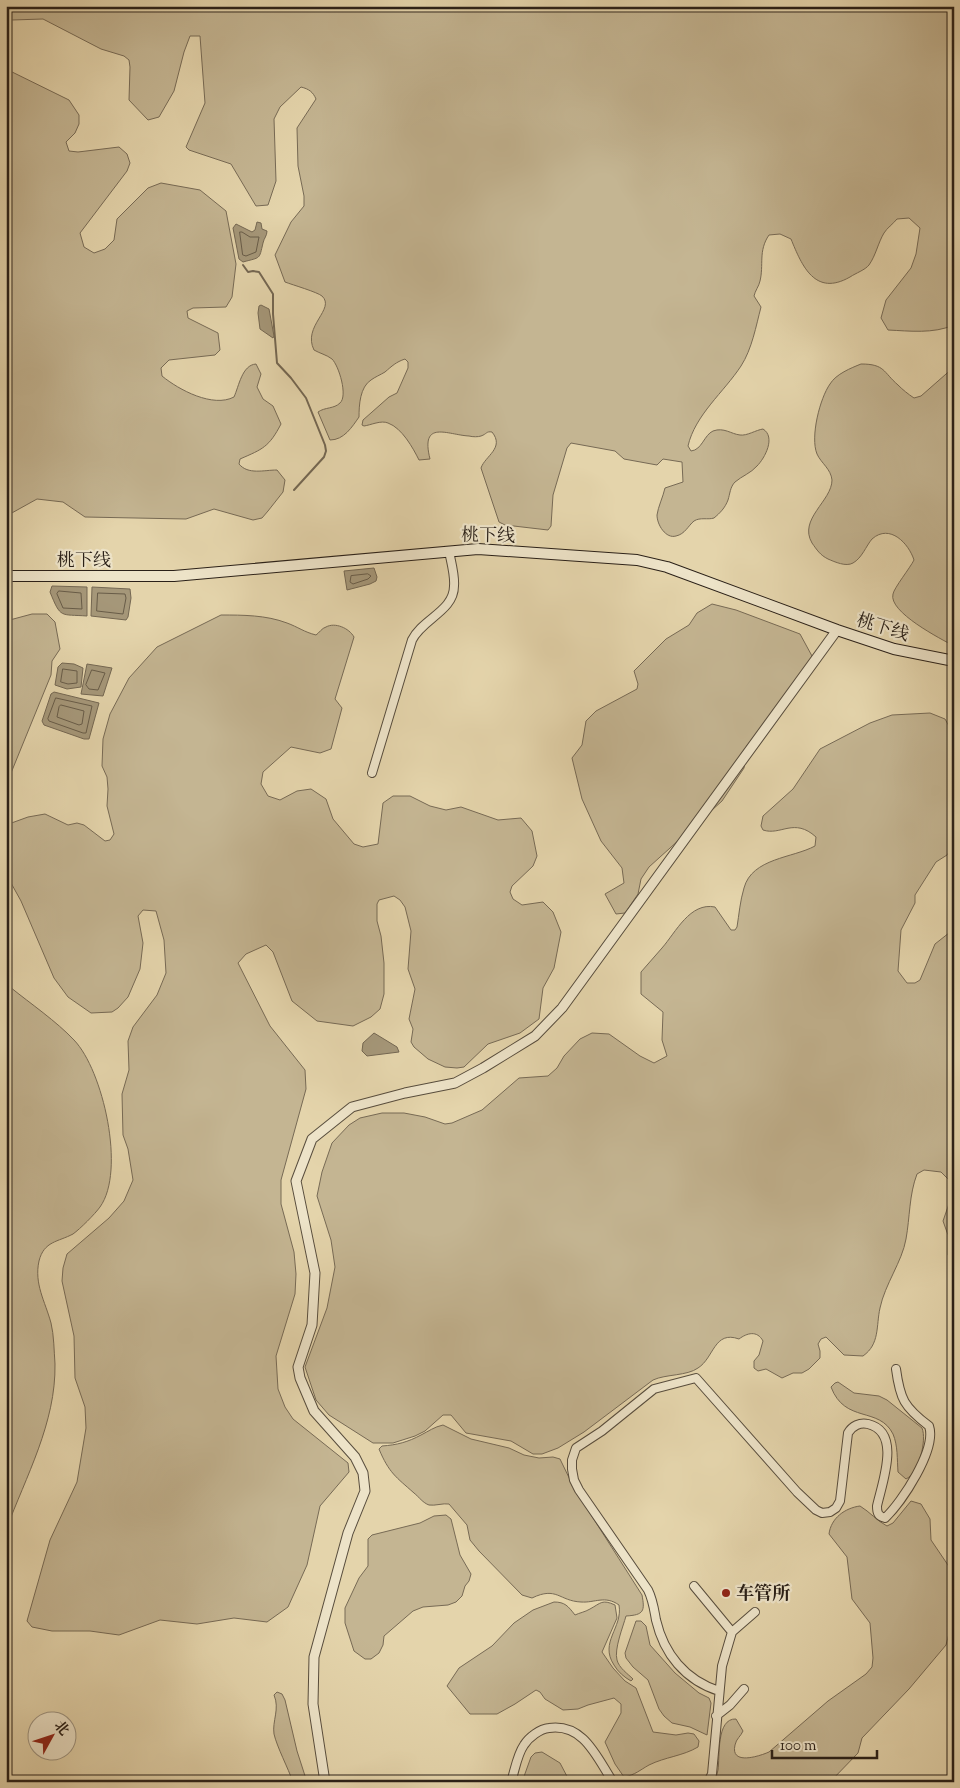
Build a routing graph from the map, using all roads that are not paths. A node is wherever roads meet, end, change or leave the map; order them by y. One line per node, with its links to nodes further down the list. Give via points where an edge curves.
1 (449, 551): 2 (main road, 桃下线, via 174,576); 3 (main road, 桃下线, via 478,549 653,563); 5 (street, via 455,585 453,596 446,606 421,626 412,640)
2 (6, 576)
3 (837, 630): 4 (main road, 桃下线, via 894,649); 13 (street, via 562,1008 535,1036 455,1083 352,1107 312,1139 296,1181 315,1273 312,1325 298,1367 314,1411 355,1457 363,1473 365,1491 348,1533 314,1657 313,1704)
4 (954, 661)
5 (372, 773)
6 (896, 1369): 11 (street, via 899,1392 916,1416 929,1426 930,1435 920,1468 905,1494 885,1518 877,1513 888,1454 888,1444 880,1430 864,1423 851,1428 840,1501 830,1512 822,1513 797,1492 696,1378 654,1388 576,1448 572,1460 574,1480 648,1590 668,1652 689,1676)
7 (694, 1586): 9 (street)
8 (755, 1612): 9 (street)
9 (732, 1632): 11 (street)
10 (744, 1689): 12 (street)
11 (719, 1691): 12 (street)
12 (716, 1716): 16 (street, via 712,1774)
13 (325, 1782)
14 (510, 1782): 15 (street, via 524,1745 533,1735 554,1727 584,1738)
15 (613, 1782)
16 (708, 1782)

